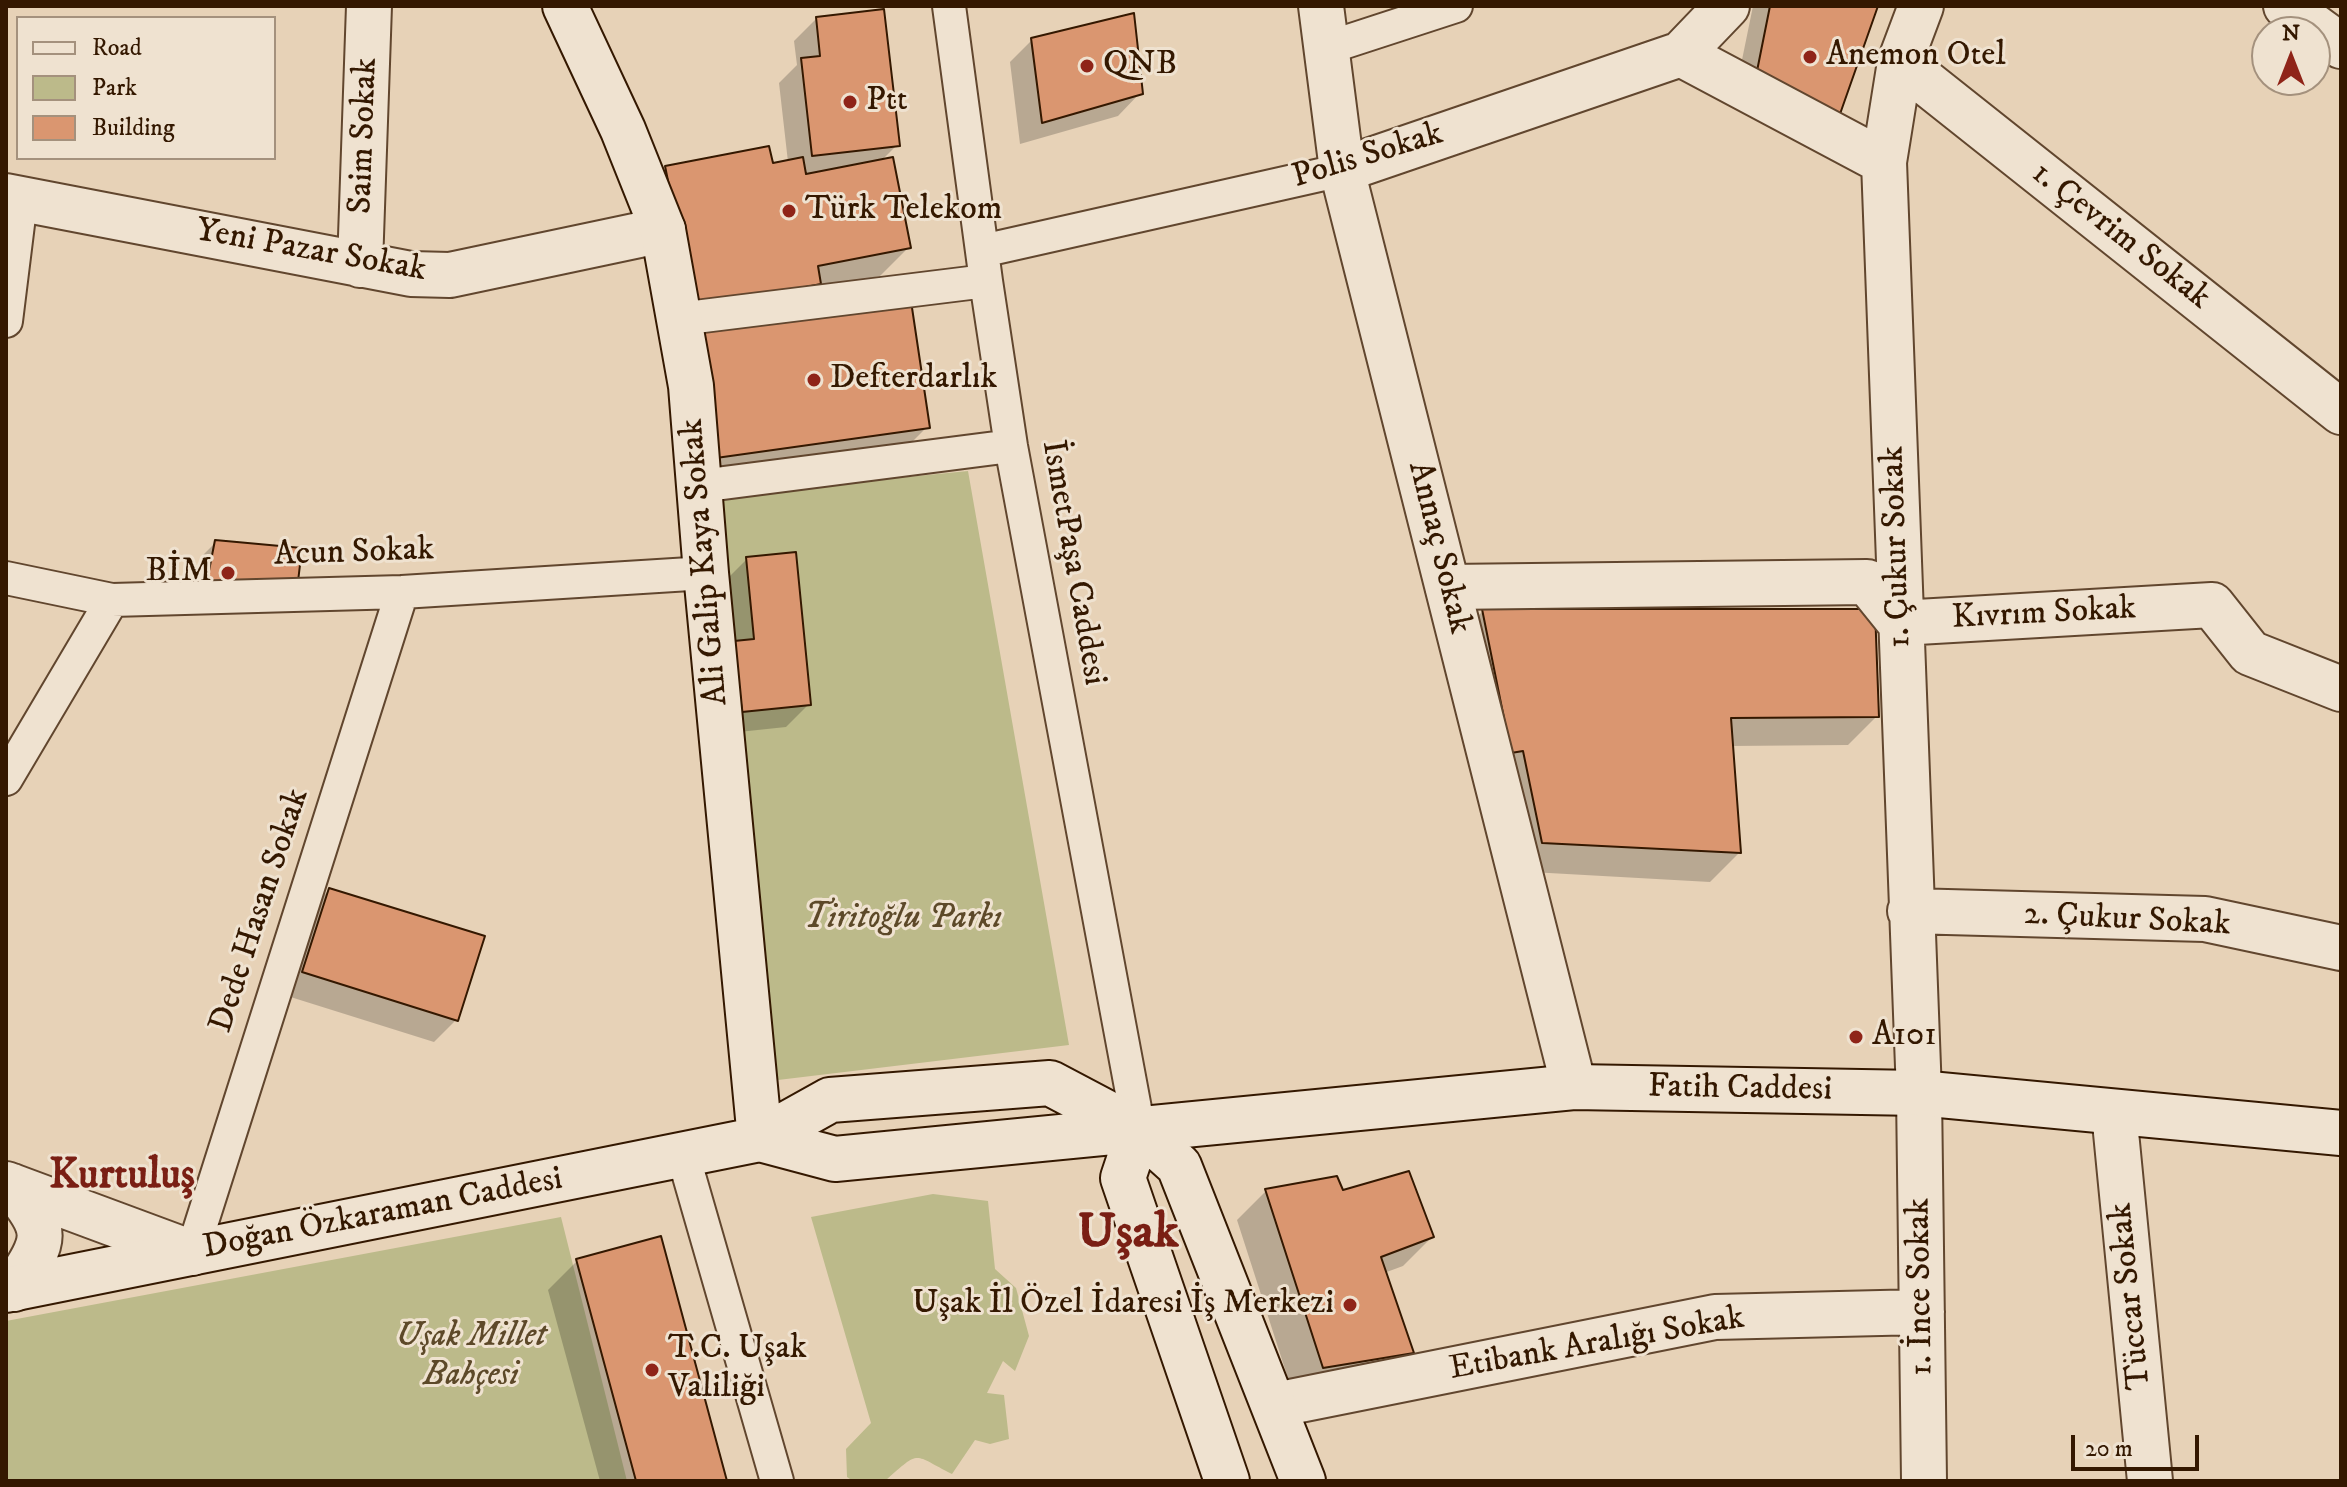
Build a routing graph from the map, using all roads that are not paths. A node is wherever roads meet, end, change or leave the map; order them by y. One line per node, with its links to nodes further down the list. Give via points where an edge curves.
1 (369, 6): 17 (street, Saim Sokak)
2 (565, 6): 16 (street, Ali Galip Kaya Sokak)
3 (949, 6): 18 (street, İsmetPaşa Caddesi)
4 (1321, 6): 10 (street, Annaç Sokak)
5 (1456, 6): 10 (street)
6 (1727, 6): 11 (street, Polis Sokak)
7 (1921, 6): 12 (street, 1. Çukur Sokak)
8 (2286, 6): 9 (street)
9 (2341, 46)
10 (1327, 48): 14 (street, Annaç Sokak)
11 (1681, 54): 13 (street); 14 (street, Polis Sokak)
12 (1900, 62): 13 (street, 1. Çukur Sokak); 21 (street, 1. Çevrim Sokak)
13 (1884, 162): 29 (street, 1. Çukur Sokak)
14 (1342, 170): 18 (street, Polis Sokak); 26 (street, Annaç Sokak)
15 (14, 198): 17 (street, Yeni Pazar Sokak); 20 (street)
16 (663, 230): 17 (street, Yeni Pazar Sokak, via 450,275); 19 (street, Ali Galip Kaya Sokak)
17 (360, 265)
18 (984, 266): 19 (street, Polis Sokak); 22 (street, İsmetPaşa Caddesi)
19 (679, 319): 23 (street, Ali Galip Kaya Sokak)
20 (6, 321)
21 (2341, 411)
22 (1011, 446): 23 (street); 37 (street, İsmetPaşa Caddesi)
23 (700, 486): 24 (street, Ali Galip Kaya Sokak)
24 (706, 573): 27 (street, Acun Sokak); 39 (street, Ali Galip Kaya Sokak)
25 (6, 578): 28 (street, Acun Sokak)
26 (1448, 587): 29 (street, via 1867,582); 34 (street, Annaç Sokak)
27 (402, 592): 28 (street, Acun Sokak); 42 (street, Dede Hasan Sokak)
28 (112, 600): 31 (street)
29 (1900, 623): 30 (street, Kıvrım Sokak, via 2212,605 2250,653); 32 (street, 1. Çukur Sokak)
30 (2341, 689)
31 (6, 779)
32 (1910, 911): 33 (street, 2. Çukur Sokak, via 2205,919); 35 (street, 1. Çukur Sokak)
33 (2341, 948)
34 (1574, 1087): 35 (street, Fatih Caddesi); 37 (street, Fatih Caddesi)
35 (1919, 1093): 36 (street, Fatih Caddesi); 44 (street, 1. İnce Sokak)
36 (2114, 1112): 38 (street, Fatih Caddesi); 50 (street, Tüccar Sokak)
37 (1139, 1130): 39 (street, Doğan Özkaraman Caddesi, via 835,1159); 39 (street, Doğan Özkaraman Caddesi, via 1050,1083 830,1100); 45 (street, via 1179,1166); 47 (street, via 1123,1178)
38 (2341, 1133)
39 (760, 1139): 40 (street, Doğan Özkaraman Caddesi)
40 (683, 1155): 42 (street, Doğan Özkaraman Caddesi); 46 (street)
41 (9, 1185): 42 (street); 43 (street, via 32,1211 41,1231 34,1257)
42 (192, 1253): 43 (street, Doğan Özkaraman Caddesi)
43 (10, 1290)
44 (1922, 1312): 45 (street, Etibank Aralığı Sokak, via 1715,1317); 49 (street, 1. İnce Sokak)
45 (1275, 1405): 48 (street)
46 (777, 1481)
47 (1227, 1481)
48 (1303, 1481)
49 (1924, 1481)
50 (2150, 1481)

